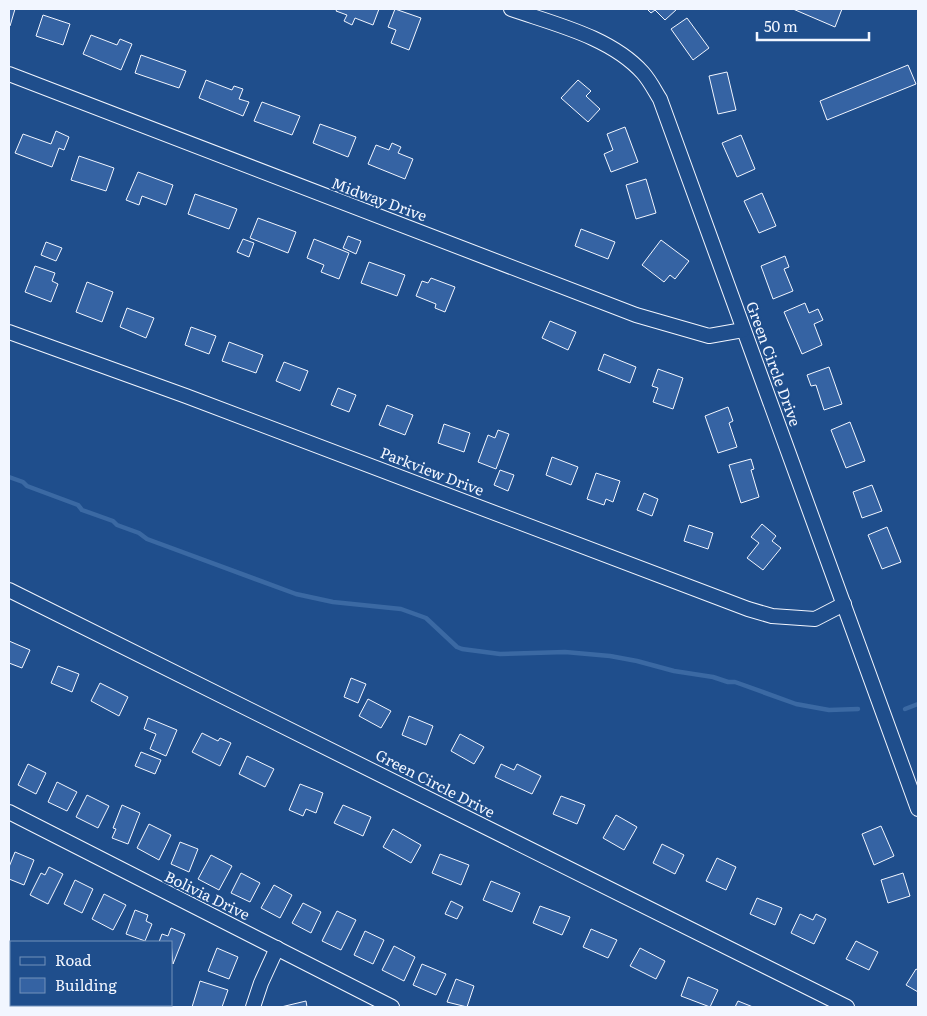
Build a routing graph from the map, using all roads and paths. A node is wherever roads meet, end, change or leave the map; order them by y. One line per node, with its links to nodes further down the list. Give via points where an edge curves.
1 (511, 9): 3 (street, Green Circle Drive, via 586,36 621,54 643,73 660,99)
2 (9, 74): 3 (street, Midway Drive, via 636,315 709,336)
3 (744, 330): 6 (street, Green Circle Drive)
4 (9, 332): 6 (street, Parkview Drive, via 748,609 772,616 815,620)
5 (9, 590): 12 (street, Green Circle Drive)
6 (844, 604): 7 (street, Green Circle Drive)
7 (918, 809)
8 (9, 812): 9 (street, Bolivia Drive)
9 (277, 948): 10 (street); 11 (street, Bolivia Drive)
10 (253, 1007)
11 (392, 1007)
12 (847, 1007)

